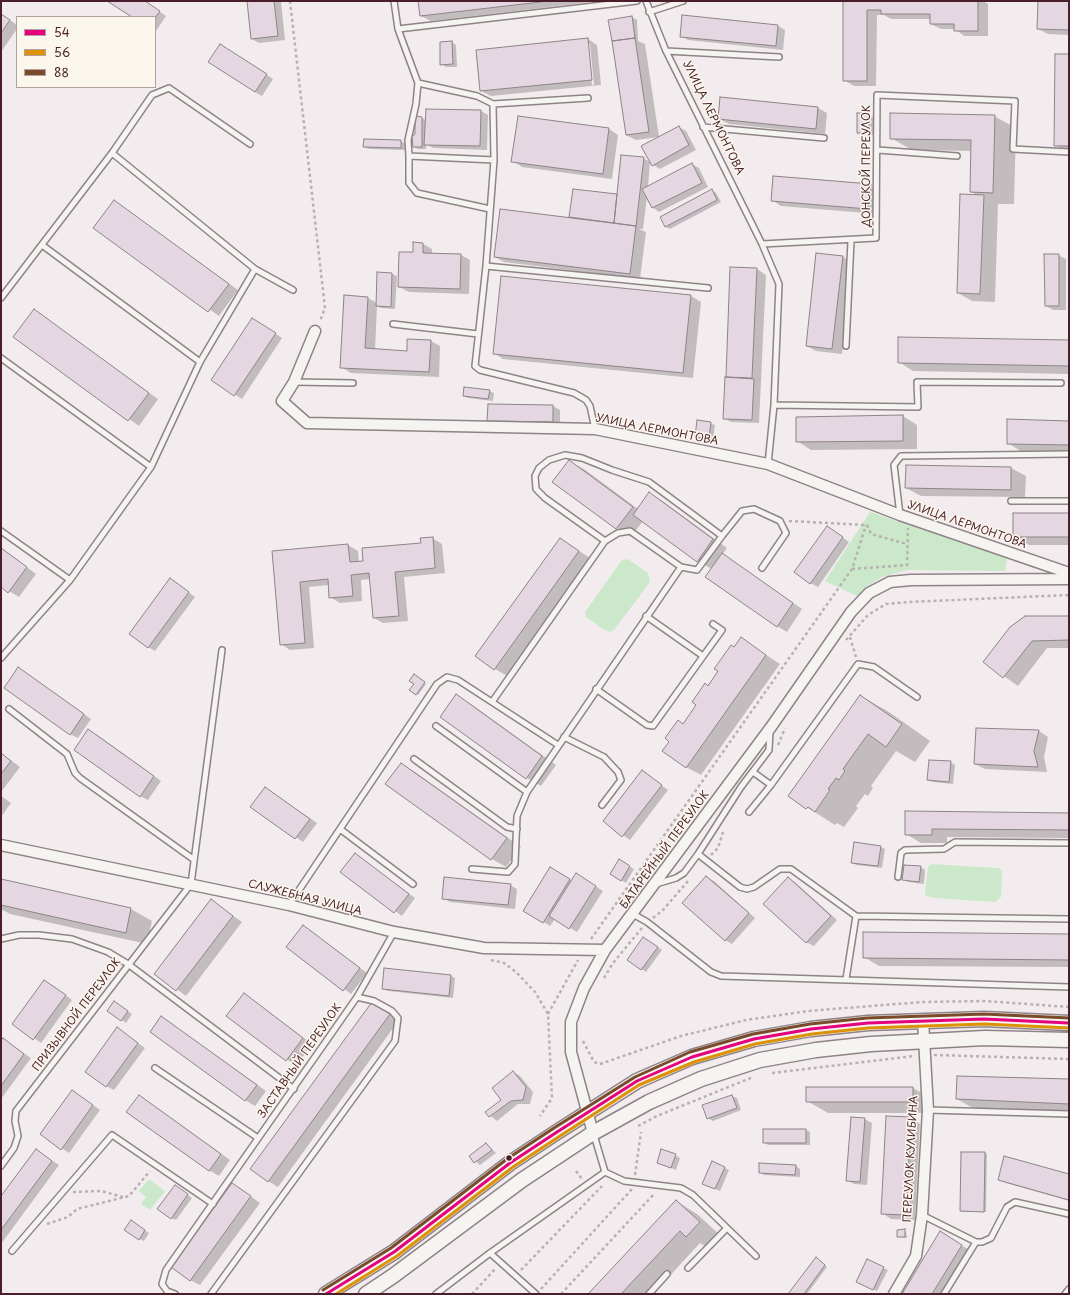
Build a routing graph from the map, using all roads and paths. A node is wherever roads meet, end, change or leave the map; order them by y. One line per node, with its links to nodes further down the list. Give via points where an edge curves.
1 (290, 1): 32 (path, via 325,308)
2 (394, 1): 7 (lane)
3 (637, 1): 7 (lane)
4 (646, 1): 6 (lane, УЛИЦА ЛЕРМОНТОВА)
5 (683, 1): 6 (lane)
6 (649, 12): 8 (lane, УЛИЦА ЛЕРМОНТОВА)
7 (398, 29): 10 (lane)
8 (666, 51): 9 (lane); 13 (lane, УЛИЦА ЛЕРМОНТОВА)
9 (778, 57)
10 (418, 83): 12 (lane, via 477,96); 19 (lane, via 408,140)
11 (588, 98): 12 (lane)
12 (493, 104): 21 (lane)
13 (703, 127): 14 (lane); 24 (lane, УЛИЦА ЛЕРМОНТОВА)
14 (824, 138)
15 (250, 144): 18 (lane, via 169,88 152,95)
16 (878, 150): 17 (lane, ДОНСКОЙ ПЕРЕУЛОК, via 877,95 1015,101 1013,149); 20 (lane); 23 (lane, ДОНСКОЙ ПЕРЕУЛОК, via 876,238)
17 (1069, 152)
18 (112, 153): 25 (lane); 27 (lane)
19 (409, 156): 21 (lane); 22 (lane, via 409,183 417,193)
20 (957, 156)
21 (494, 160): 22 (lane)
22 (490, 210): 26 (lane)
23 (851, 241): 24 (lane, ДОНСКОЙ ПЕРЕУЛОК); 34 (lane)
24 (762, 244): 40 (lane, via 779,284)
25 (42, 245): 30 (lane); 36 (lane)
26 (486, 266): 28 (lane); 33 (lane)
27 (255, 269): 29 (lane); 36 (lane)
28 (708, 288)
29 (293, 290)
30 (1, 298)
31 (393, 324): 33 (lane)
32 (316, 331): 37 (street, УЛИЦА ЛЕРМОНТОВА)
33 (478, 334): 41 (lane, via 475,364 477,369 574,393 586,400 590,406)
34 (846, 346)
35 (1, 358): 44 (lane)
36 (200, 362): 44 (lane)
37 (294, 382): 38 (lane); 41 (street, УЛИЦА ЛЕРМОНТОВА, via 282,401 307,423)
38 (353, 383)
39 (1061, 383): 40 (lane, via 917,382 918,406)
40 (774, 405): 43 (lane)
41 (595, 429): 43 (street, УЛИЦА ЛЕРМОНТОВА)
42 (1069, 454): 47 (lane, via 901,456 894,465)
43 (768, 464): 47 (street, УЛИЦА ЛЕРМОНТОВА)
44 (151, 467): 60 (lane)
45 (1011, 501): 46 (lane)
46 (1069, 501)
47 (900, 515): 48 (street, УЛИЦА ЛЕРМОНТОВА)
48 (910, 518): 54 (path); 58 (street, УЛИЦА ЛЕРМОНТОВА)
49 (780, 521): 50 (path); 52 (lane, via 754,509 742,511); 56 (lane, via 786,533)
50 (866, 525): 54 (path, via 871,534); 57 (path)
51 (1, 531): 60 (lane)
52 (722, 536): 53 (lane, via 649,482 582,458 565,455 550,460 539,468 535,476 536,489); 55 (lane, via 697,570)
53 (604, 541): 55 (lane, via 618,533 630,531); 72 (lane)
54 (907, 544): 57 (path, via 907,565)
55 (681, 567): 62 (lane)
56 (762, 568)
57 (852, 569): 102 (path)
58 (1069, 573)
59 (1069, 579): 75 (street, БАТАРЕЙНЫЙ ПЕРЕУЛОК, via 890,582 869,593 851,612)
60 (70, 580): 68 (lane)
61 (1069, 595): 64 (path, via 886,604 868,615)
62 (646, 616): 67 (lane); 70 (lane)
63 (713, 624): 67 (lane, via 722,630)
64 (850, 636): 65 (path); 69 (path)
65 (842, 646)
66 (222, 650): 89 (lane)
67 (703, 656): 70 (lane, via 653,726 646,725)
68 (1, 658)
69 (858, 664): 71 (lane, via 874,667); 80 (lane)
70 (596, 689): 76 (lane)
71 (917, 697)
72 (492, 702): 77 (lane); 84 (lane, via 458,680 447,678 437,684)
73 (9, 709): 89 (lane, via 67,754 75,773 80,778)
74 (436, 726): 81 (lane)
75 (771, 727): 79 (lane, via 769,750); 94 (street, БАТАРЕЙНЫЙ ПЕРЕУЛОК)
76 (564, 737): 77 (lane); 82 (lane, via 604,757 618,772 621,780)
77 (558, 745): 81 (lane)
78 (414, 759): 85 (lane, via 506,827)
79 (753, 772): 80 (lane); 88 (lane)
80 (771, 785): 83 (lane)
81 (527, 792): 85 (lane, via 517,816)
82 (602, 805)
83 (749, 812)
84 (340, 829): 93 (lane); 95 (lane)
85 (517, 830): 90 (lane, via 515,864 508,872)
86 (1069, 843): 91 (lane, via 955,842 944,849 905,850 901,853)
87 (1, 845): 92 (street, СЛУЖЕБНАЯ УЛИЦА)
88 (698, 854): 94 (lane, via 684,873); 97 (lane, via 740,887 747,889 780,870 792,869)
89 (193, 859): 92 (lane)
90 (472, 869)
91 (898, 877)
92 (191, 884): 95 (street, СЛУЖЕБНАЯ УЛИЦА); 105 (lane, ПРИЗЫВНОЙ ПЕРЕУЛОК)
93 (414, 884)
94 (655, 884): 96 (street, БАТАРЕЙНЫЙ ПЕРЕУЛОК)
95 (289, 905): 100 (street, СЛУЖЕБНАЯ УЛИЦА)
96 (633, 914): 99 (lane); 103 (street, БАТАРЕЙНЫЙ ПЕРЕУЛОК)
97 (856, 916): 98 (lane); 106 (lane)
98 (1069, 919)
99 (647, 922): 106 (lane, via 711,972 721,976); 107 (path)
100 (394, 932): 102 (street, СЛУЖЕБНАЯ УЛИЦА, via 484,948); 109 (lane, ЗАСТАВНЫЙ ПЕРЕУЛОК)
101 (1, 940): 105 (lane, via 19,935 39,934 72,939 108,952)
102 (584, 950): 103 (street, СЛУЖЕБНАЯ УЛИЦА); 111 (path)
103 (605, 950): 124 (street, БАТАРЕЙНЫЙ ПЕРЕУЛОК, via 584,988 571,1022 571,1052)
104 (488, 960): 111 (path, via 504,963 516,972 535,992)
105 (128, 964): 122 (lane); 132 (lane, ПРИЗЫВНОЙ ПЕРЕУЛОК, via 16,1111 18,1136 14,1148)
106 (846, 979): 108 (lane)
107 (600, 983)
108 (1069, 987)
109 (357, 997): 122 (lane, ЗАСТАВНЫЙ ПЕРЕУЛОК); 154 (lane, via 374,1001 392,1011 398,1018 395,1041)
110 (1069, 1007): 114 (path, via 985,1001 922,1002 808,1011 746,1020 681,1036 600,1064 590,1057)
111 (548, 1014): 126 (path, via 552,1098)
112 (923, 1020): 113 (main road, via 984,1019); 115 (street, ПЕРЕУЛОК КУЛИБИНА); 124 (main road, via 811,1029 754,1039 692,1057 637,1081)
113 (1069, 1023)
114 (581, 1038)
115 (924, 1040): 116 (main road); 117 (street, ПЕРЕУЛОК КУЛИБИНА); 129 (main road, via 816,1050 760,1060 701,1079 649,1102)
116 (1069, 1040)
117 (925, 1055): 118 (path); 120 (path); 123 (street, ПЕРЕУЛОК КУЛИБИНА)
118 (1069, 1059)
119 (155, 1068): 130 (lane)
120 (770, 1073)
121 (755, 1076): 127 (path, via 656,1116)
122 (294, 1088): 130 (lane, ЗАСТАВНЫЙ ПЕРЕУЛОК)
123 (928, 1110): 125 (lane); 141 (street, ПЕРЕУЛОК КУЛИБИНА)
124 (587, 1112): 129 (street, БАТАРЕЙНЫЙ ПЕРЕУЛОК); 155 (main road, via 510,1163 394,1252)
125 (1069, 1114)
126 (540, 1116)
127 (638, 1126)
128 (641, 1132): 135 (path)
129 (593, 1133): 133 (lane, БАТАРЕЙНЫЙ ПЕРЕУЛОК); 156 (main road, via 522,1180)
130 (258, 1138): 139 (lane, ЗАСТАВНЫЙ ПЕРЕУЛОК)
131 (156, 1165): 137 (lane, via 112,1135); 138 (path, via 129,1196); 139 (lane)
132 (1, 1166)
133 (605, 1172): 134 (lane); 146 (lane)
134 (612, 1175): 135 (lane, via 624,1181); 151 (path)
135 (634, 1182): 142 (lane, via 682,1188 693,1195); 159 (path, via 634,1188)
136 (658, 1190): 160 (path)
137 (62, 1193): 138 (path, via 101,1191); 143 (lane)
138 (124, 1197): 143 (path, via 77,1209 68,1217)
139 (213, 1204): 153 (lane, ЗАСТАВНЫЙ ПЕРЕУЛОК, via 166,1270 162,1284 167,1291)
140 (1069, 1214): 144 (lane, via 1015,1202 1007,1207 991,1238)
141 (922, 1215): 144 (lane); 162 (street, ПЕРЕУЛОК КУЛИБИНА, via 916,1256)
142 (727, 1228): 147 (lane); 149 (lane)
143 (30, 1231): 145 (lane)
144 (976, 1242): 163 (lane)
145 (12, 1252)
146 (490, 1253): 148 (lane); 157 (lane)
147 (756, 1256)
148 (501, 1263): 151 (lane); 158 (path)
149 (688, 1268)
150 (667, 1274): 161 (lane)
151 (516, 1276): 159 (lane)
152 (1069, 1289): 164 (lane)
153 (175, 1294)
154 (211, 1294)
155 (326, 1294)
156 (366, 1294)
157 (436, 1294)
158 (472, 1294)
159 (536, 1294)
160 (561, 1294)
161 (649, 1294)
162 (894, 1294)
163 (944, 1294)
164 (1065, 1294)

